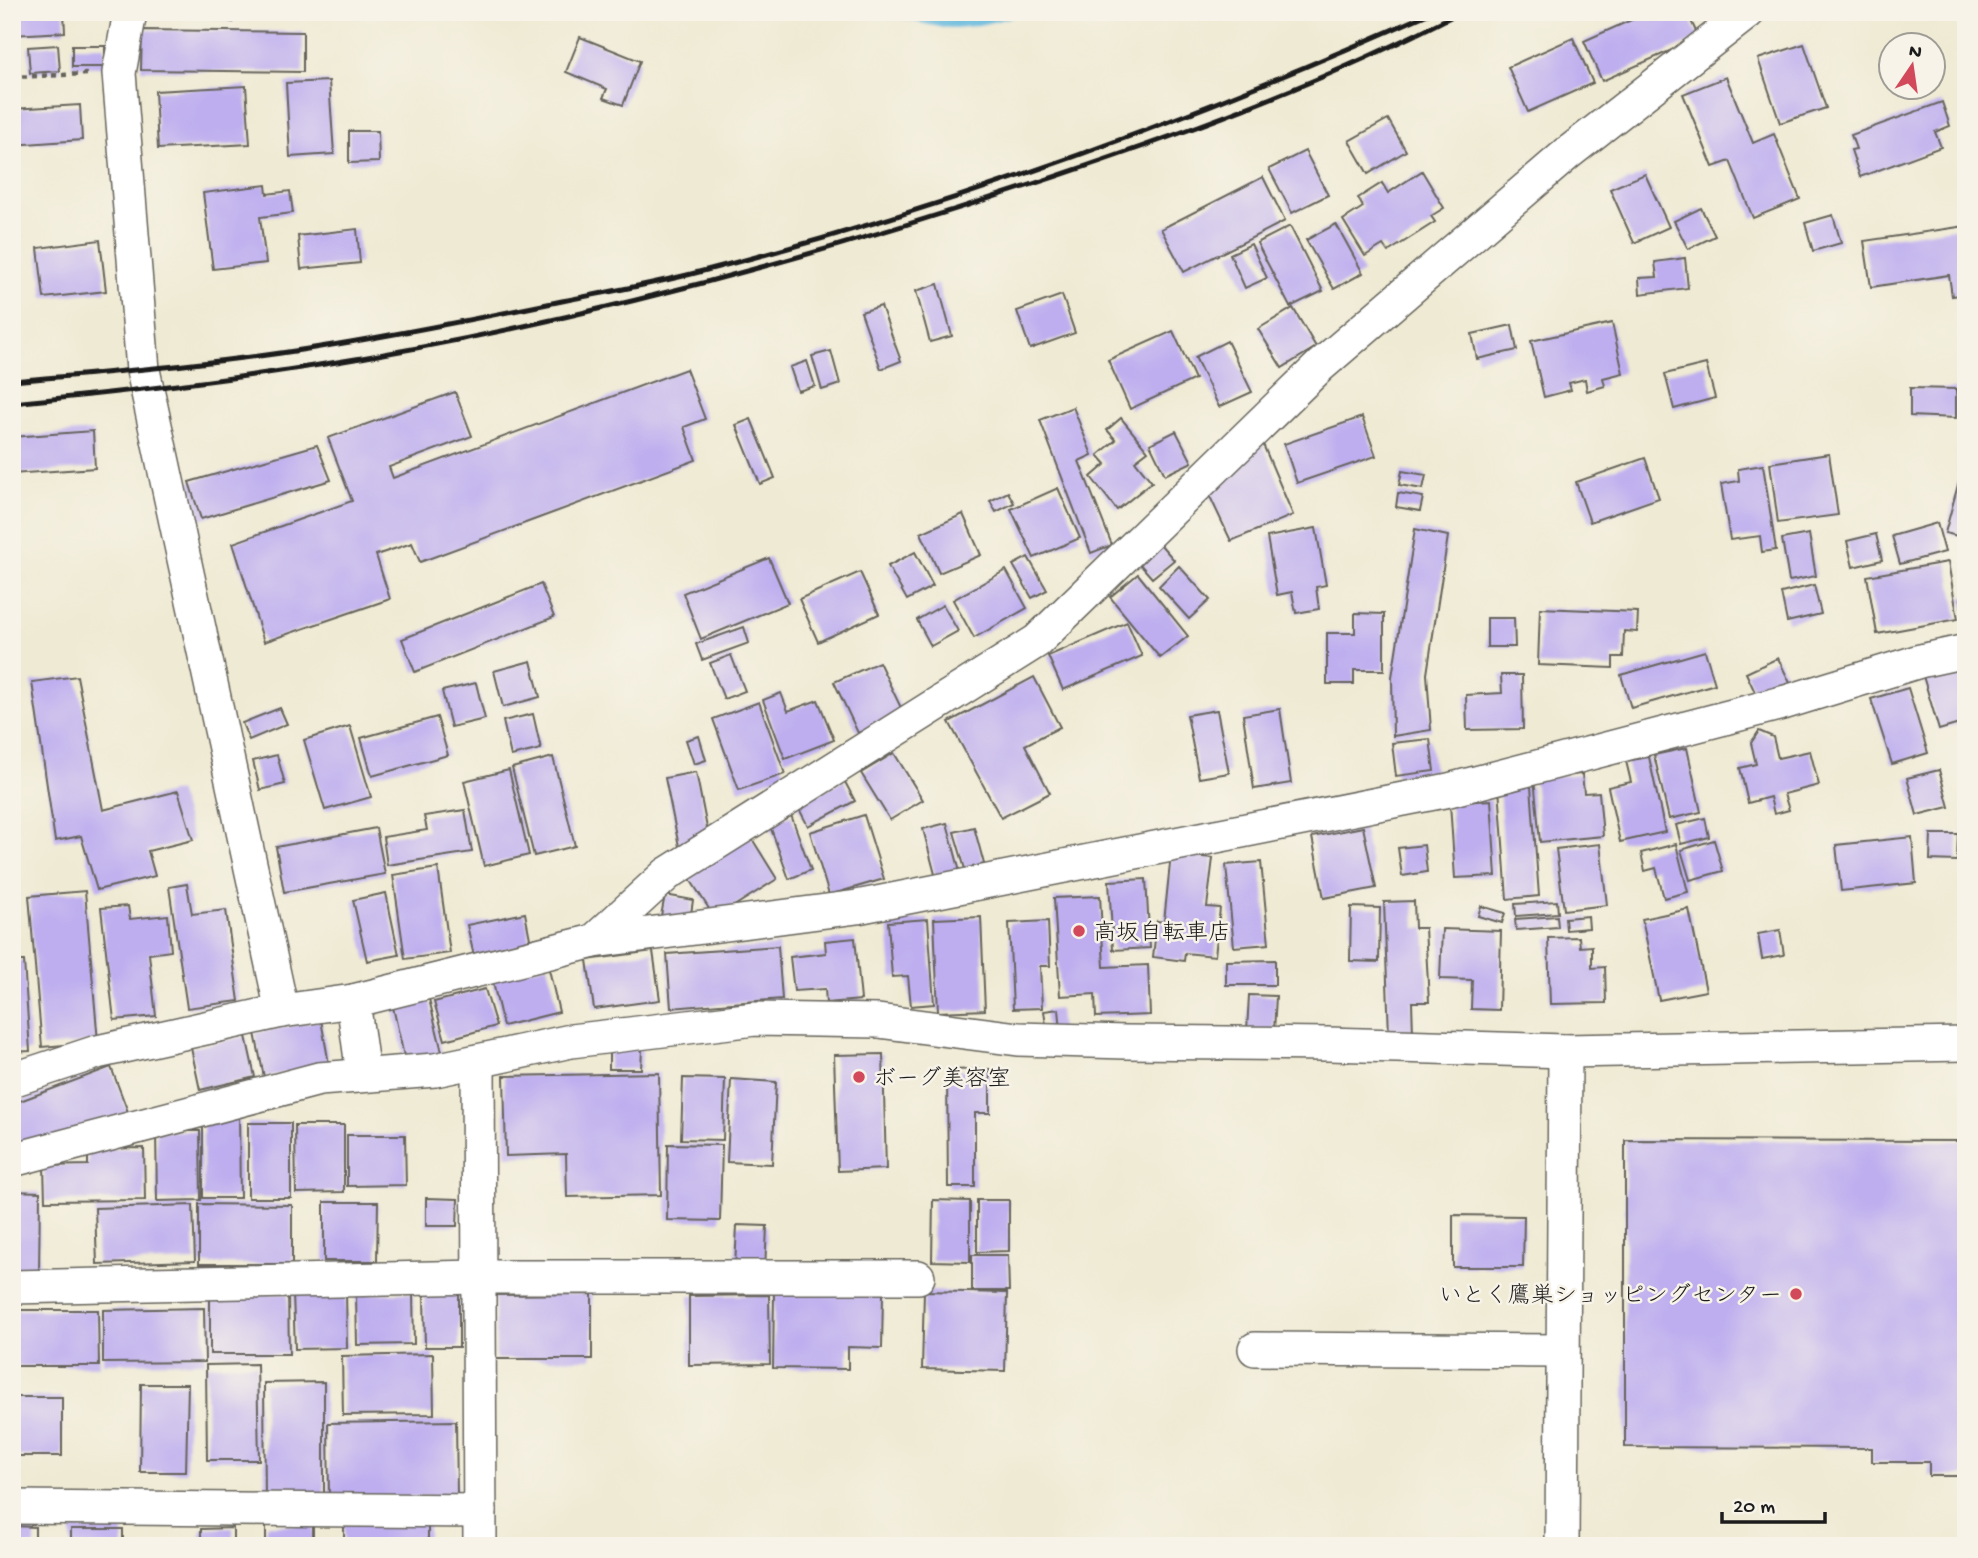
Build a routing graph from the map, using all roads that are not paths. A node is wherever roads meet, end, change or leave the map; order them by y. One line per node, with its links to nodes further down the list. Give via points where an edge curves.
1 (130, 12): 6 (street, via 119,73 143,370)
2 (1748, 12): 4 (street, via 1567,153 1331,357 1037,641 667,874)
3 (1966, 651): 4 (street, via 1449,790 857,906)
4 (594, 941): 5 (street)
5 (352, 1001): 6 (street); 10 (street)
6 (282, 1011): 11 (street, via 97,1052)
7 (1966, 1044): 8 (street)
8 (1565, 1051): 9 (street, via 1018,1039 878,1021 755,1019 571,1041); 17 (street)
9 (478, 1061): 10 (street, via 435,1070); 13 (street)
10 (363, 1074): 12 (street, via 319,1079)
11 (12, 1080)
12 (12, 1160)
13 (480, 1277): 14 (street); 15 (street); 19 (street)
14 (919, 1277)
15 (12, 1287)
16 (1255, 1349): 17 (street)
17 (1563, 1351): 21 (street)
18 (12, 1507): 19 (street)
19 (480, 1511): 20 (street)
20 (480, 1546)
21 (1562, 1546)

